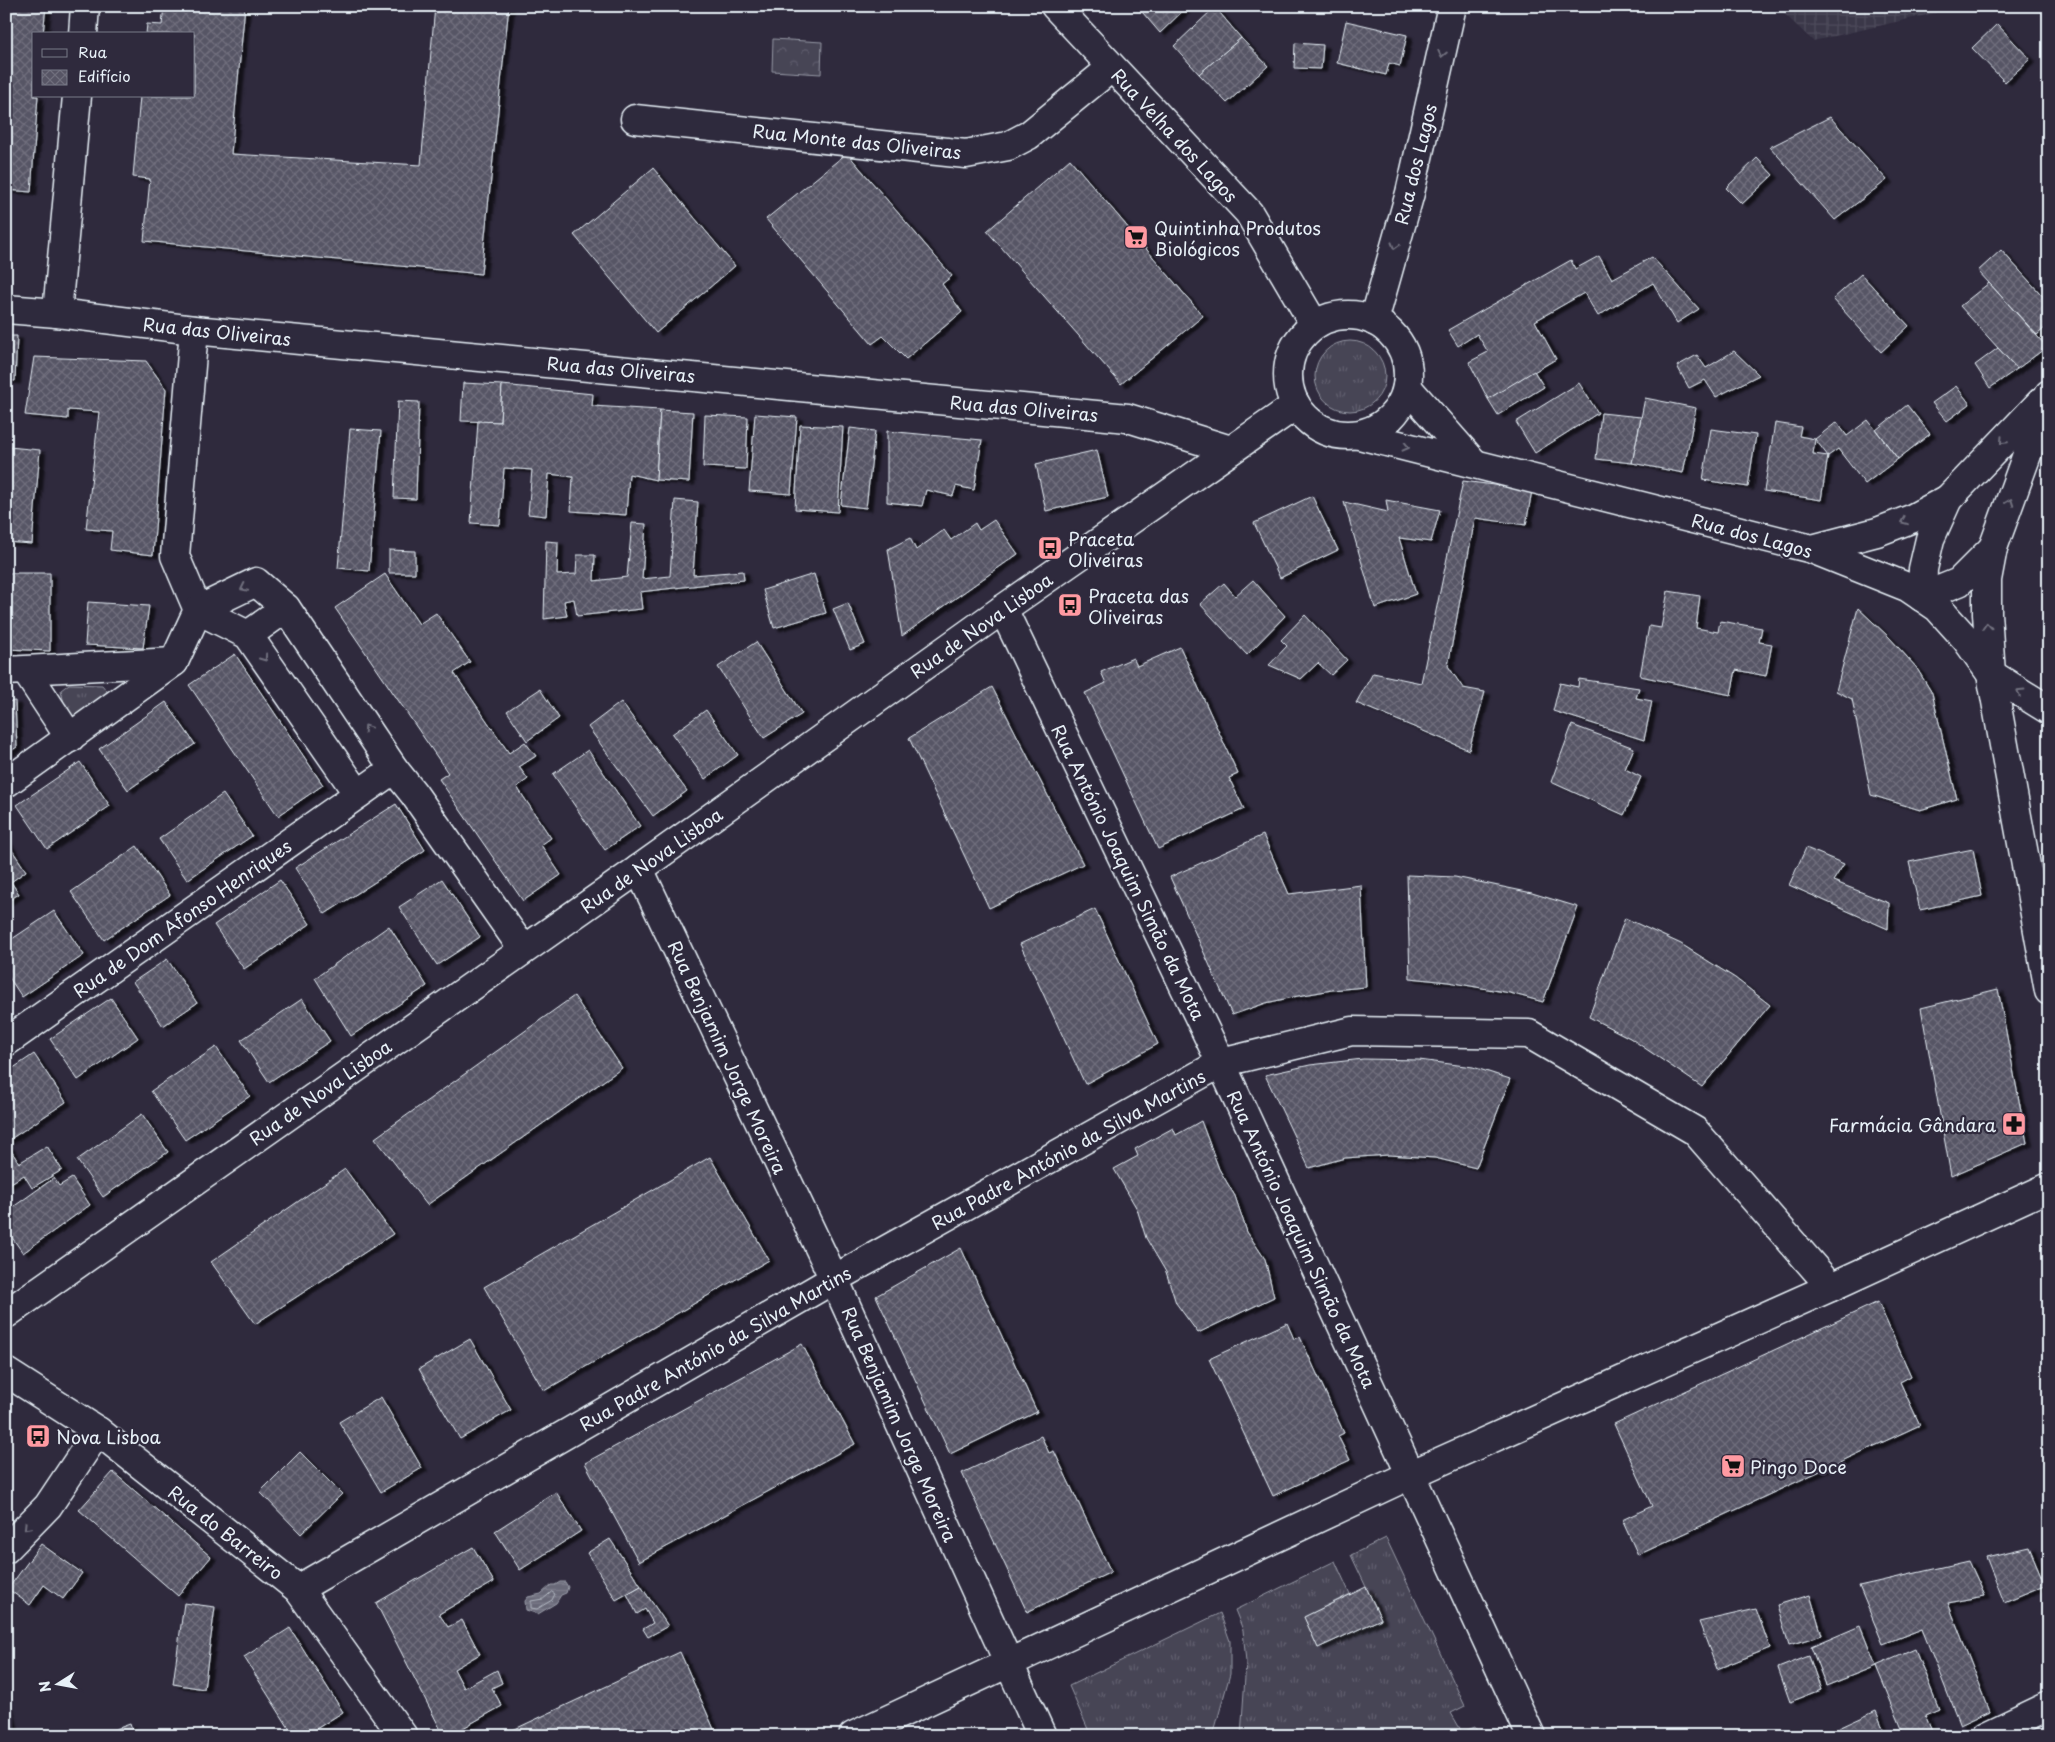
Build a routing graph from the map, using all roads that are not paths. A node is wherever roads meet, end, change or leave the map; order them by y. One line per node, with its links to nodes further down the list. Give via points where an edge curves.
1 (85, 6): 4 (street)
2 (1055, 6): 5 (street, Rua Velha dos Lagos)
3 (1452, 6): 10 (street, Rua dos Lagos, one-way to 10, via 1410,193)
4 (83, 32)
5 (1111, 68): 7 (street, Rua Monte das Oliveiras, via 1029,135 1008,146 966,154); 11 (street, Rua Velha dos Lagos, via 1249,213)
6 (77, 98): 9 (street)
7 (635, 119)
8 (6, 309): 9 (street, Rua das Oliveiras)
9 (58, 313): 12 (street, Rua das Oliveiras)
10 (1374, 321): 11 (street, via 1360,315 1336,315); 13 (street, via 1382,324 1399,341 1407,363)
11 (1314, 324): 15 (street, via 1297,340 1288,363 1288,386)
12 (194, 330): 17 (street, Rua das Oliveiras, via 1128,418); 25 (street, via 175,556)
13 (1408, 387): 16 (street, via 1398,409 1381,426); 18 (street)
14 (2049, 393): 19 (street, one-way to 19); 20 (street, one-way to 14)
15 (1296, 405): 16 (street, via 1314,426 1335,435); 17 (street, Rua de Nova Lisboa)
16 (1359, 435): 18 (street, Rua dos Lagos, one-way to 18)
17 (1231, 450): 24 (street, Rua de Nova Lisboa)
18 (1474, 463): 21 (street, Rua dos Lagos)
19 (1948, 499): 21 (street, one-way to 21, via 1877,532); 22 (street, via 1930,539 1923,569)
20 (1993, 548): 22 (street, via 1959,582); 29 (street, one-way to 20, via 1986,613)
21 (1812, 549): 22 (street, Rua dos Lagos, via 1907,587)
22 (1922, 597): 29 (street, Rua dos Lagos, via 1938,608 1961,633)
23 (286, 608): 25 (street, one-way to 25, via 256,582); 26 (street); 32 (street, one-way to 23)
24 (1003, 609): 35 (street, Rua de Nova Lisboa); 39 (street, Rua António Joaquim Simão da Mota)
25 (198, 610): 26 (street); 27 (street)
26 (248, 635): 34 (street, one-way to 34)
27 (174, 662): 28 (street); 31 (street)
28 (16, 671): 31 (street)
29 (1991, 674): 30 (street, one-way to 29); 37 (street)
30 (2049, 710)
31 (70, 738): 33 (street)
32 (394, 769): 34 (street, Rua de Dom Afonso Henriques); 36 (street)
33 (6, 783)
34 (358, 794): 38 (street, Rua de Dom Afonso Henriques)
35 (639, 869): 36 (street, Rua de Nova Lisboa); 41 (street, Rua Benjamim Jorge Moreira)
36 (523, 949): 43 (street, Rua de Nova Lisboa)
37 (2049, 991)
38 (6, 1042)
39 (1221, 1063): 41 (street, Rua Padre António da Silva Martins); 42 (street, Rua Padre António da Silva Martins, via 1352,1031 1529,1034 1695,1131); 46 (street, Rua António Joaquim Simão da Mota)
40 (2049, 1187): 42 (street)
41 (834, 1279): 48 (street, Rua Padre António da Silva Martins); 49 (street, Rua Benjamim Jorge Moreira)
42 (1831, 1288): 46 (street)
43 (6, 1314)
44 (6, 1372): 45 (street, Rua do Barreiro)
45 (98, 1431): 47 (street, one-way to 47, via 48,1506); 48 (street, Rua do Barreiro)
46 (1410, 1475): 49 (street); 54 (street, Rua António Joaquim Simão da Mota)
47 (6, 1549)
48 (298, 1589): 51 (street, Rua do Barreiro)
49 (1009, 1664): 52 (street); 53 (street, Rua Benjamim Jorge Moreira)
50 (2049, 1706): 55 (street)
51 (403, 1736)
52 (853, 1736)
53 (1042, 1736)
54 (1531, 1736)
55 (1986, 1736)

